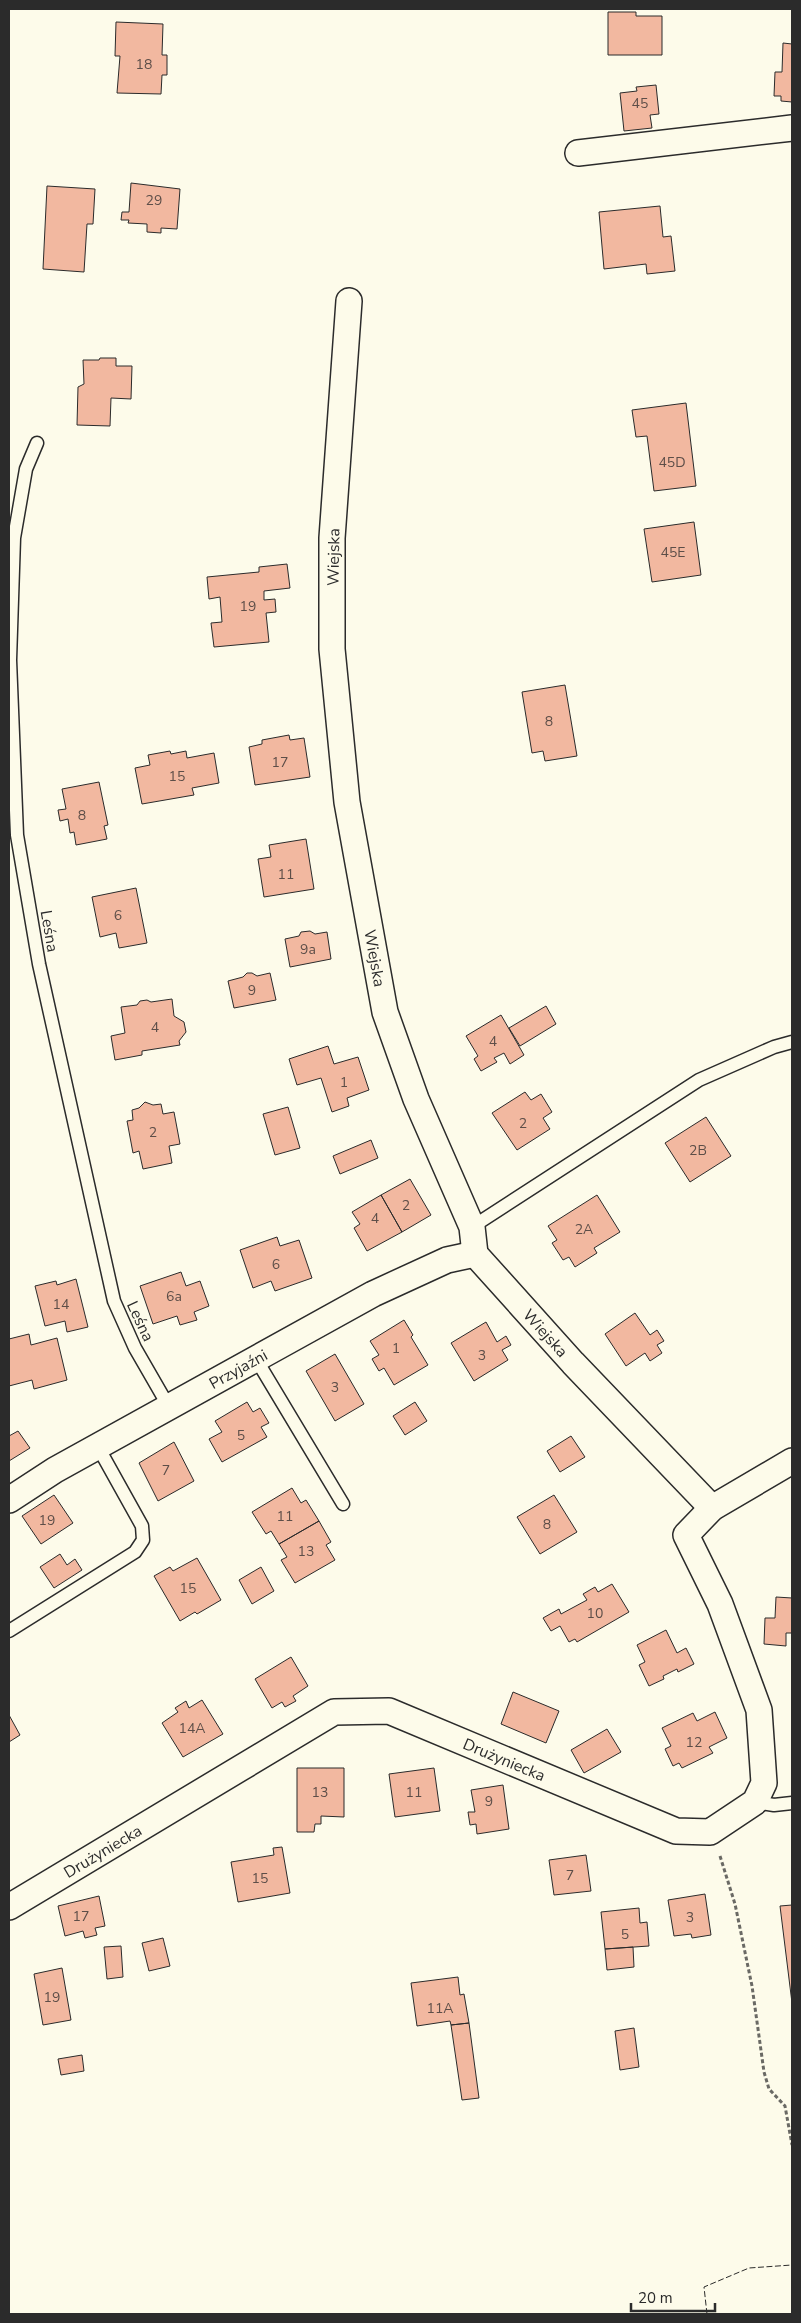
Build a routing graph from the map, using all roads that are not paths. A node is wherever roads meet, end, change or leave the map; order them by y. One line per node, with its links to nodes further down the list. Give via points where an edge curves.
1 (792, 128): 2 (street)
2 (578, 153)
3 (349, 301): 6 (street, Wiejska, via 332,538 332,649 346,802 385,1012 416,1099)
4 (37, 443): 9 (lane, Leśna, via 26,469 14,538 10,660 17,835 39,964 114,1301 135,1348)
5 (792, 1042): 6 (lane, via 699,1080)
6 (472, 1226): 7 (street, Wiejska)
7 (475, 1254): 8 (street, Przyjaźni, via 447,1260 373,1294); 14 (street, Wiejska, via 573,1363)
8 (256, 1359): 9 (street, Przyjaźni); 13 (lane)
9 (169, 1407): 10 (street, Przyjaźni)
10 (98, 1447): 12 (street, Przyjaźni); 15 (lane, via 142,1526 144,1540 135,1552)
11 (792, 1461): 14 (street)
12 (9, 1500)
13 (343, 1504)
14 (712, 1508): 16 (street, via 686,1535 720,1604 760,1710 764,1783)
15 (9, 1632)
16 (755, 1802): 17 (lane); 18 (street, Drużyniecka, via 710,1832 676,1832 389,1711 334,1712)
17 (792, 1803)
18 (9, 1906)

